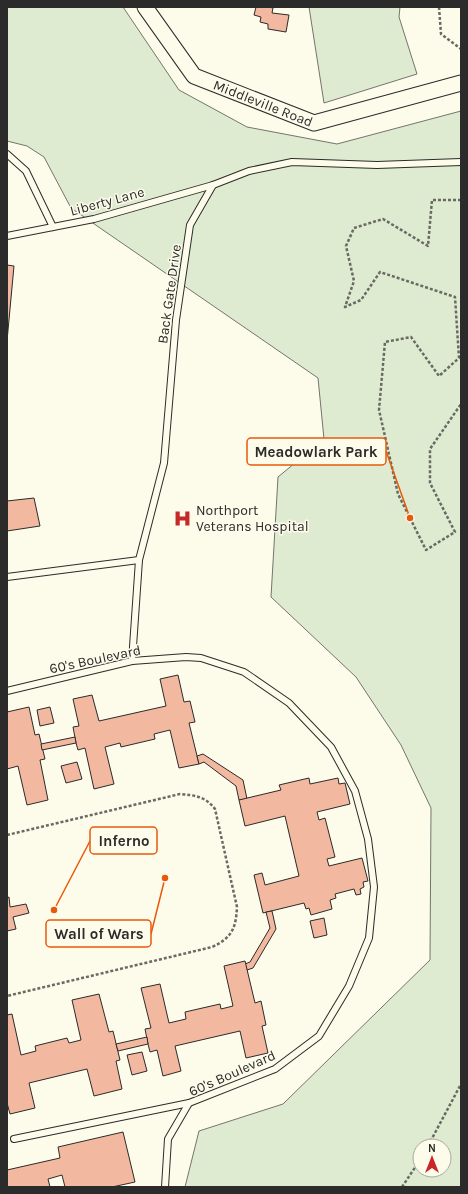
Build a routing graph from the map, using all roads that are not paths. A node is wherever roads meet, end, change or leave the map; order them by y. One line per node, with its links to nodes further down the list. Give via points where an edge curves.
1 (145, 7): 2 (street, Middleville Road, via 194,76 314,123)
2 (461, 83)
3 (7, 154): 6 (lane, via 26,171)
4 (461, 162): 5 (lane, via 377,165 292,162 249,171)
5 (213, 185): 6 (lane, Liberty Lane, via 94,219); 8 (lane, Back Gate Drive, via 190,225 176,320 164,463)
6 (53, 227): 7 (lane, Liberty Lane)
7 (7, 236)
8 (139, 560): 9 (lane); 10 (lane, Back Gate Drive)
9 (7, 577)
10 (132, 660): 11 (lane, 60's Boulevard); 12 (lane, 60's Boulevard, via 201,658 244,672 289,703 331,747 355,791 368,839 374,887 369,938 349,986 319,1036 275,1070)
11 (7, 691)
12 (189, 1103): 13 (lane); 14 (lane, 60's Boulevard, via 168,1139)
13 (14, 1139)
14 (165, 1187)

